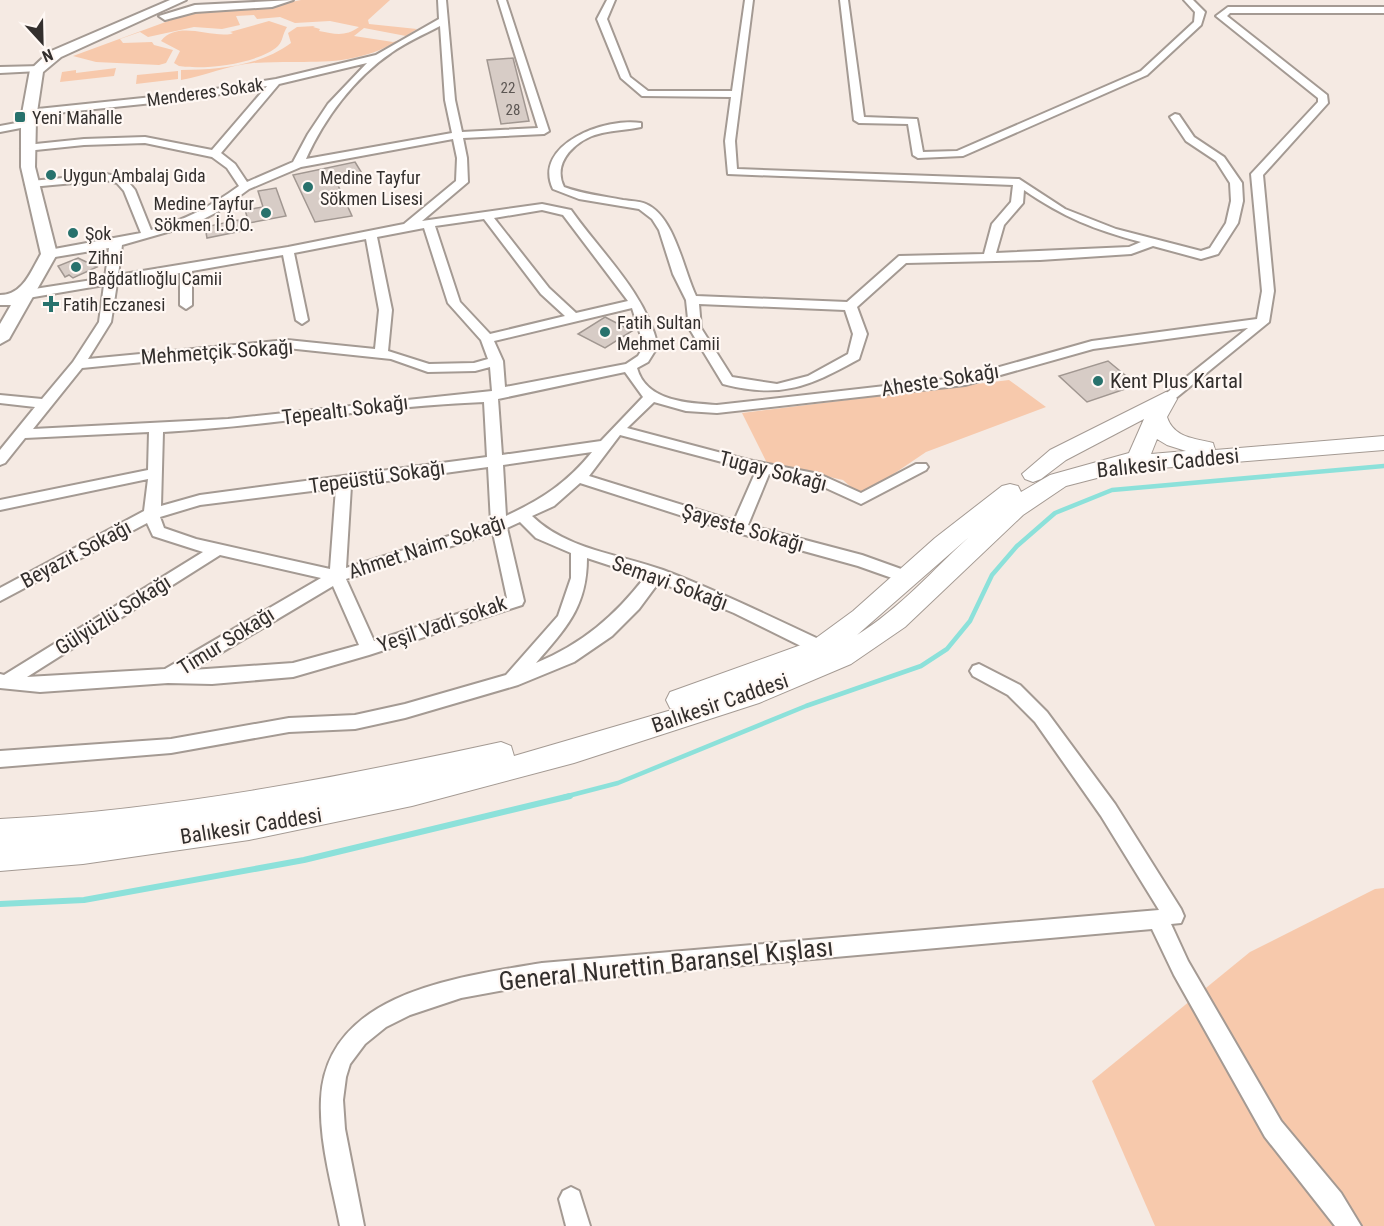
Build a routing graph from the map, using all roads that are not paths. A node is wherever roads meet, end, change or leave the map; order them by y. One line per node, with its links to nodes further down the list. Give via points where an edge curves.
1 (146, 0): 16 (main road, via 141,11)
2 (180, 0): 16 (main road)
3 (195, 0): 15 (main road)
4 (287, 0): 15 (main road, via 188,9)
5 (442, 0): 14 (street)
6 (502, 0): 27 (street, via 544,131)
7 (611, 0): 22 (street, via 602,19 626,78 646,94)
8 (749, 0): 22 (street)
9 (844, 0): 10 (street, via 859,120 913,121 918,155 959,154 1144,73 1198,23 1200,12)
10 (1188, 0)
11 (1335, 0): 12 (street)
12 (1344, 8): 13 (street); 55 (street, via 1228,10 1221,16 1323,96 1323,103 1257,174 1268,291)
13 (1384, 10)
14 (442, 21): 17 (street); 27 (street, via 450,100)
15 (96, 42): 18 (main road)
16 (68, 48): 18 (main road)
17 (379, 57): 21 (street, Menderes Sokak); 30 (street, via 332,105 308,140)
18 (54, 58): 19 (main road)
19 (39, 68): 20 (street); 24 (main road)
20 (0, 70)
21 (276, 82): 24 (street, Menderes Sokak); 29 (street)
22 (736, 94): 31 (street, via 730,141 732,172)
23 (1176, 117): 39 (street, via 1190,139 1220,159 1236,183 1237,201 1232,223 1214,251 1201,255)
24 (27, 118): 26 (street, Menderes Sokak); 28 (main road)
25 (637, 125): 48 (street, via 592,131 578,137 553,165 552,176 559,189 642,206 656,217 665,230)
26 (0, 129)
27 (458, 135): 30 (street); 36 (street, via 462,182)
28 (26, 148): 29 (street, via 145,140); 32 (main road)
29 (215, 154): 33 (street, via 231,166)
30 (298, 164): 33 (street)
31 (1019, 182): 39 (street, via 1061,211 1112,231); 43 (street, via 1017,202 998,224)
32 (31, 184): 37 (street, via 106,177 121,180); 42 (main road)
33 (245, 187): 37 (street, via 188,223)
34 (488, 217): 35 (street); 49 (street, via 542,207 567,212 596,253 621,278); 53 (street, via 545,291)
35 (429, 225): 36 (street); 57 (street, via 454,303)
36 (408, 227): 38 (street)
37 (147, 234): 40 (street)
38 (371, 235): 41 (street); 58 (street, via 386,316 387,337)
39 (1155, 242): 43 (street, via 1131,250)
40 (116, 243): 42 (street); 45 (street)
41 (288, 251): 44 (street); 54 (street)
42 (49, 254): 46 (main road)
43 (989, 257): 51 (street, via 903,259)
44 (186, 268): 45 (street); 50 (street)
45 (109, 281): 46 (street); 60 (street, via 110,302 105,322)
46 (26, 296): 47 (main road); 52 (main road); 56 (main road)
47 (0, 300)
48 (692, 300): 51 (street); 51 (street, via 695,328 728,381 777,388 813,378 854,356 860,334)
49 (635, 303): 53 (street); 61 (street, via 647,323 651,346 644,359)
50 (186, 305)
51 (850, 306)
52 (0, 307)
53 (576, 319): 57 (street)
54 (302, 320)
55 (1263, 322): 63 (street, Aheste Sokağı, via 1092,345 965,381 717,409 686,407); 66 (street)
56 (0, 339)
57 (487, 339): 59 (street, Yeşil Vadi sokak)
58 (381, 353): 59 (street, Mehmetçik Sokağı, via 428,368 475,367); 60 (street, Mehmetçik Sokağı, via 287,344)
59 (496, 361): 62 (street, Yeşil Vadi sokak)
60 (78, 364): 65 (street)
61 (630, 367): 62 (street, Tepealtı Sokağı); 63 (street)
62 (495, 395): 67 (street, Tepealtı Sokağı, via 228,424); 76 (street, Yeşil Vadi sokak)
63 (651, 397): 68 (street, Ahmet Naim Sokağı)
64 (0, 399): 65 (street)
65 (45, 404): 70 (street)
66 (1154, 410): 73 (main road, via 1158,426 1168,438); 74 (main road); 81 (main road, via 1058,455)
67 (156, 427): 70 (street, Tepealtı Sokağı); 79 (street)
68 (617, 430): 72 (street, Ahmet Naim Sokağı); 78 (street, Tugay Sokağı)
69 (1384, 432): 73 (main road, Balıkesir Caddesi)
70 (21, 434): 75 (street)
71 (1384, 443): 74 (main road, Balıkesir Caddesi)
72 (605, 445): 76 (street, Tepeüstü Sokağı); 80 (street, Ahmet Naim Sokağı)
73 (1205, 448): 74 (main road, Balıkesir Caddesi)
74 (1141, 456): 81 (main road, Balıkesir Caddesi)
75 (0, 460)
76 (496, 460): 82 (street, Tepeüstü Sokağı); 86 (street, Yeşil Vadi sokak)
77 (921, 467): 78 (street, Tugay Sokağı, via 861,499 819,479)
78 (764, 469): 87 (street)
79 (155, 473): 83 (street); 84 (street)
80 (577, 477): 85 (street, Ahmet Naim Sokağı, via 549,502); 87 (street, Şayeste Sokağı)
81 (1038, 480): 92 (main road, Balıkesir Caddesi, via 944,544); 102 (main road, Balıkesir Caddesi, via 934,587 892,622 843,657 783,682 554,759 323,815 97,849)
82 (344, 482): 84 (street, Tepeüstü Sokağı, via 200,500); 91 (street)
83 (0, 505)
84 (151, 514): 88 (street, Ahmet Naim Sokağı, via 158,532); 93 (street, Beyazıt Sokağı)
85 (522, 516): 86 (street, Ahmet Naim Sokağı); 89 (street, Semavi Sokağı, via 542,534)
86 (499, 526): 91 (street, Ahmet Naim Sokağı); 95 (street, Yeşil Vadi sokak, via 516,601)
87 (740, 528): 92 (street, Şayeste Sokağı)
88 (219, 549): 91 (street, Ahmet Naim Sokağı); 99 (street, Gülyüzlü Sokağı)
89 (579, 550): 90 (street, Semavi Sokağı); 98 (street, via 579,578 565,619)
90 (656, 574): 94 (street, Semavi Sokağı); 98 (street, via 606,632 568,657)
91 (337, 576): 95 (street); 97 (street, Timur Sokağı)
92 (909, 578): 94 (main road, Balıkesir Caddesi)
93 (0, 595)
94 (821, 648): 101 (main road, Balıkesir Caddesi, via 570,737 346,789 68,830)
95 (369, 649): 97 (street, Yeşil Vadi sokak, via 293,670 212,677)
96 (979, 671): 103 (street, via 1014,690 1041,717 1108,810)
97 (168, 676): 99 (street, Timur Sokağı, via 40,685)
98 (512, 680): 100 (street, via 355,722 290,725 171,746)
99 (3, 681)
100 (0, 759)
101 (0, 832)
102 (0, 858)
103 (1160, 919): 105 (street, General Nurettin Baransel Kışlası, via 542,973 429,998 370,1026 349,1047 335,1072 332,1102); 107 (street, via 1180,968 1273,1129)
104 (572, 1199): 106 (street)
105 (352, 1226)
106 (578, 1226)
107 (1350, 1226)

